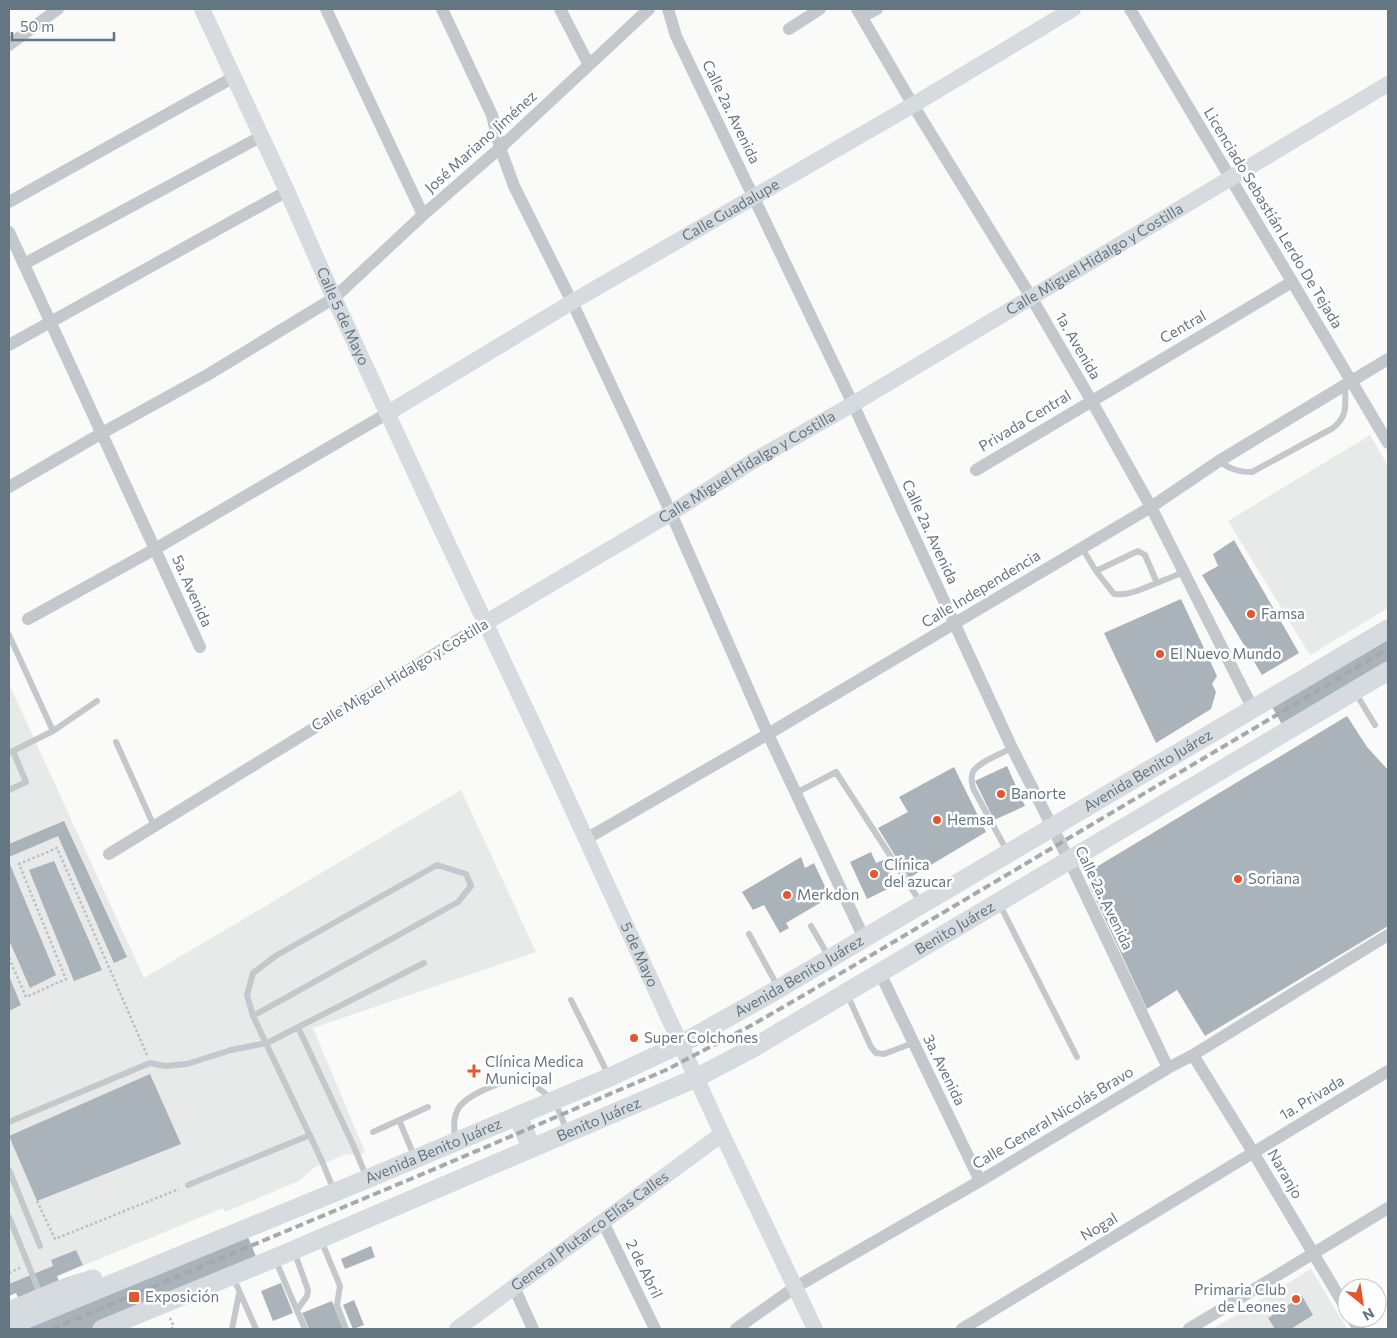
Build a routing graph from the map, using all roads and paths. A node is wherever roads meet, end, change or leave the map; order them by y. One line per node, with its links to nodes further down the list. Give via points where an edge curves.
1 (58, 9): 14 (street)
2 (202, 9): 16 (street, Calle 5 de Mayo)
3 (326, 9): 25 (street)
4 (442, 9): 20 (street, via 492,115)
5 (560, 9): 15 (street)
6 (648, 9): 15 (street, José Mariano Jiménez)
7 (668, 9): 23 (street, Calle 2a. Avenida, via 676,36)
8 (820, 9): 13 (street)
9 (877, 9): 12 (street)
10 (1073, 9): 18 (street, Calle Guadalupe)
11 (1130, 9): 21 (street, Licenciado Sebastián Lerdo De Tejada)
12 (860, 13): 18 (street, 1a. Avenida)
13 (789, 29)
14 (9, 44)
15 (589, 64): 20 (street, José Mariano Jiménez)
16 (234, 77): 19 (street, Calle 5 de Mayo); 24 (street)
17 (1388, 84): 21 (street, Calle Miguel Hidalgo y Costilla)
18 (913, 105): 23 (street, Calle Guadalupe); 29 (street, 1a. Avenida)
19 (262, 136): 22 (street, Calle 5 de Mayo); 27 (street)
20 (500, 148): 25 (street, José Mariano Jiménez); 31 (street, via 514,186)
21 (1231, 177): 28 (street, Licenciado Sebastián Lerdo De Tejada); 29 (street, Calle Miguel Hidalgo y Costilla)
22 (287, 191): 30 (street, Calle 5 de Mayo); 32 (street)
23 (755, 197): 31 (street, Calle Guadalupe); 37 (street, Calle 2a. Avenida)
24 (9, 202)
25 (422, 215): 30 (street, José Mariano Jiménez)
26 (9, 232): 27 (street, 5a. Avenida)
27 (24, 264): 32 (street, 5a. Avenida)
28 (1292, 282): 35 (street, Licenciado Sebastián Lerdo De Tejada); 36 (street, Central)
29 (1031, 297): 36 (street, 1a. Avenida); 37 (street, Calle Miguel Hidalgo y Costilla)
30 (334, 298): 38 (street, Calle 5 de Mayo); 39 (street, José Mariano Jiménez, via 209,374)
31 (572, 302): 38 (street, Calle Guadalupe); 45 (street)
32 (50, 322): 33 (street); 39 (street, 5a. Avenida)
33 (9, 345)
34 (1388, 359): 35 (street, Calle Independencia)
35 (1348, 383): 40 (street, Licenciado Sebastián Lerdo De Tejada); 41 (street, Calle Independencia); 41 (lane, via 1345,414 1333,428 1252,472 1231,469)
36 (1091, 400): 42 (street, Privada Central); 44 (street, 1a. Avenida)
37 (853, 404): 45 (street, Calle Miguel Hidalgo y Costilla); 53 (street, Calle 2a. Avenida)
38 (388, 414): 47 (street); 52 (street, Calle 5 de Mayo)
39 (102, 433): 43 (street, José Mariano Jiménez); 47 (street, 5a. Avenida)
40 (1388, 443)
41 (1218, 461): 44 (street, Calle Independencia)
42 (976, 470)
43 (9, 487)
44 (1151, 507): 46 (street, Calle Independencia); 49 (street, 1a. Avenida)
45 (671, 513): 52 (street, Calle Miguel Hidalgo y Costilla); 63 (street)
46 (1082, 548): 48 (lane); 53 (street, Calle Independencia)
47 (155, 549): 51 (street); 56 (street, 5a. Avenida)
48 (1096, 570): 50 (lane, via 1114,594 1132,593); 50 (lane, via 1138,551 1144,555)
49 (1184, 572): 50 (lane); 60 (street, 1a. Avenida)
50 (1157, 583)
51 (28, 618)
52 (485, 623): 69 (street, Calle Miguel Hidalgo y Costilla); 71 (street, 5 de Mayo)
53 (955, 624): 63 (street, Calle Independencia); 65 (street, Calle 2a. Avenida)
54 (1388, 629): 60 (main road, Avenida Benito Juárez)
55 (9, 635): 62 (lane)
56 (200, 647)
57 (1388, 671): 58 (main road)
58 (1354, 691): 61 (lane); 74 (main road)
59 (97, 701): 62 (lane)
60 (1253, 709): 70 (main road, Avenida Benito Juárez)
61 (1375, 725)
62 (53, 731): 66 (lane)
63 (768, 734): 68 (street); 71 (street, Calle Independencia)
64 (116, 742): 69 (lane)
65 (1012, 748): 70 (street, Calle 2a. Avenida); 72 (lane, via 980,764 973,770 971,778)
66 (11, 752): 67 (lane, via 26,782)
67 (9, 790)
68 (796, 792): 76 (lane, via 836,772); 80 (street)
69 (154, 826): 73 (street, Calle Miguel Hidalgo y Costilla)
70 (1052, 826): 72 (main road, Avenida Benito Juárez); 74 (street, Calle 2a. Avenida)
71 (586, 839): 92 (street, 5 de Mayo)
72 (1008, 852): 76 (main road, Avenida Benito Juárez)
73 (109, 854)
74 (1069, 860): 75 (main road, Benito Juárez); 96 (street, Calle 2a. Avenida)
75 (998, 902): 84 (main road, Benito Juárez); 94 (lane)
76 (922, 904): 80 (main road, Avenida Benito Juárez)
77 (811, 926): 82 (lane)
78 (749, 934): 85 (lane)
79 (1388, 935): 93 (street, Calle General Nicolás Bravo)
80 (864, 938): 82 (main road, Avenida Benito Juárez)
81 (9, 958): 95 (path, via 26,997 66,979 20,864 57,848)
82 (829, 958): 85 (main road, Avenida Benito Juárez)
83 (424, 963): 89 (lane)
84 (880, 972): 86 (main road, Benito Juárez); 90 (street, 3a. Avenida)
85 (779, 988): 92 (main road, Avenida Benito Juárez)
86 (847, 992): 90 (lane, via 876,1053 884,1054); 99 (main road, Benito Juárez)
87 (571, 1000): 98 (lane)
88 (253, 1016): 88 (lane, via 247,995 253,973 277,955 437,866 466,874 471,886 458,902); 91 (lane)
89 (298, 1028): 91 (lane); 114 (lane)
90 (913, 1043): 115 (street, 3a. Avenida)
91 (267, 1044): 95 (lane, via 231,1050 187,1064 165,1066); 108 (lane)
92 (681, 1044): 98 (main road, Avenida Benito Juárez); 99 (street, 5 de Mayo)
93 (1193, 1055): 96 (street, Calle General Nicolás Bravo); 111 (street, Naranjo)
94 (1078, 1057)
95 (150, 1063): 104 (lane)
96 (1168, 1068): 115 (street, Calle General Nicolás Bravo)
97 (1388, 1072): 111 (street, 1a. Privada)
98 (610, 1077): 100 (main road, Avenida Benito Juárez)
99 (696, 1078): 106 (main road, Benito Juárez); 107 (street, 5 de Mayo)
100 (554, 1101): 102 (main road, Avenida Benito Juárez); 106 (lane); 109 (lane, via 522,1080 512,1080 472,1096 457,1111)
101 (428, 1107): 103 (lane)
102 (518, 1116): 109 (main road, Avenida Benito Juárez); 110 (main road)
103 (400, 1120): 105 (lane); 112 (lane)
104 (9, 1122)
105 (373, 1132)
106 (568, 1132): 110 (main road, Benito Juárez)
107 (722, 1134): 121 (street, General Plutarco Elías Calles); 130 (street, 5 de Mayo)
108 (310, 1135): 116 (lane); 117 (lane)
109 (455, 1143): 112 (main road, Avenida Benito Juárez)
110 (532, 1148): 122 (main road, Benito Juárez)
111 (1253, 1152): 125 (street, Naranjo); 149 (street, Nogal)
112 (416, 1159): 114 (main road, Avenida Benito Juárez)
113 (9, 1170): 123 (lane)
114 (367, 1179): 117 (main road, Avenida Benito Juárez)
115 (980, 1181): 130 (street, Calle General Nicolás Bravo)
116 (188, 1186): 118 (path, via 56,1239)
117 (335, 1192): 127 (main road, Avenida Benito Juárez)
118 (37, 1201)
119 (1388, 1208): 125 (street)
120 (9, 1217): 132 (lane)
121 (604, 1222): 129 (street, General Plutarco Elías Calles); 146 (street, 2 de Abril)
122 (320, 1239): 124 (main road, Benito Juárez); 143 (lane, via 340,1286 337,1305)
123 (40, 1246)
124 (293, 1250): 126 (main road, Benito Juárez); 133 (lane, via 308,1290)
125 (1314, 1254): 131 (street, Naranjo); 150 (street)
126 (275, 1258): 128 (main road, Benito Juárez); 133 (lane)
127 (132, 1275): 132 (main road, via 94,1279); 136 (main road, Avenida Benito Juárez); 137 (main road, via 95,1298)
128 (236, 1284): 135 (main road, Benito Juárez); 140 (lane); 141 (lane)
129 (514, 1287): 144 (street, General Plutarco Elías Calles); 145 (street)
130 (794, 1288): 147 (street, Calle General Nicolás Bravo); 148 (street)
131 (1337, 1293)
132 (42, 1297): 134 (main road)
133 (297, 1310): 142 (lane)
134 (9, 1311)
135 (144, 1312): 138 (main road, Benito Juárez); 139 (main road)
136 (9, 1326)
137 (25, 1329)
138 (102, 1329)
139 (119, 1329)
140 (232, 1329)
141 (255, 1329)
142 (305, 1329)
143 (346, 1329)
144 (457, 1329)
145 (533, 1329)
146 (655, 1329)
147 (736, 1329)
148 (815, 1329)
149 (962, 1329)
150 (1189, 1329)

